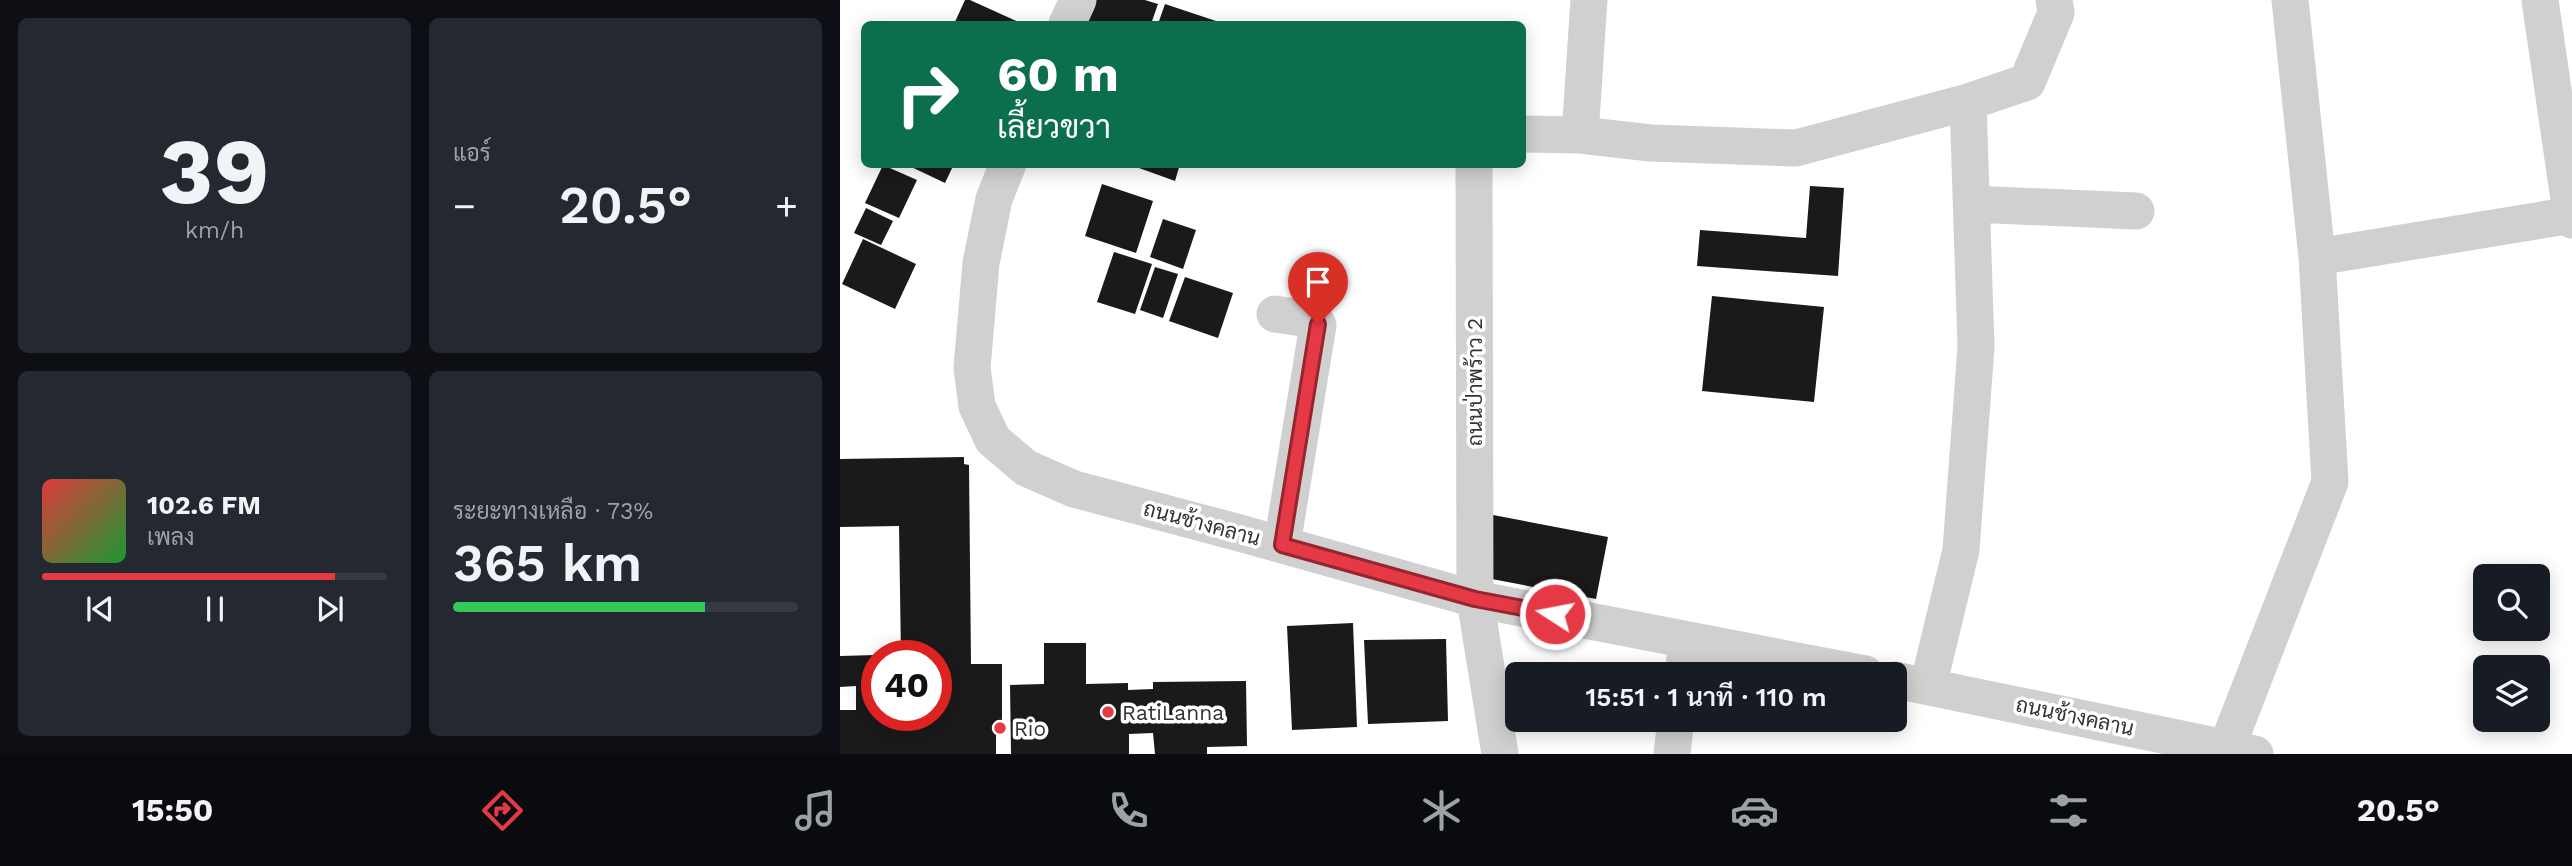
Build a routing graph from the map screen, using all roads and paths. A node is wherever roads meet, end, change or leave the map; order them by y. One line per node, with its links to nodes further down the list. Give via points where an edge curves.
1 (1078, 0): 6 (street)
2 (1589, 0): 9 (street)
3 (2054, 0): 7 (street, via 2056,13 2027,82)
4 (2290, 0): 15 (street)
5 (2540, 0): 14 (street)
6 (1068, 21)
7 (1968, 102): 9 (street, via 1796,148 1651,143); 12 (street)
8 (1526, 134): 9 (street)
9 (1580, 135)
10 (1007, 168): 17 (street, ถนนช้างคลาน, via 994,199 981,263 972,368 977,406 993,440 1026,467 1073,489)
11 (1474, 168): 18 (street, ถนนป่าพร้าว 2)
12 (1972, 204): 13 (street); 21 (street, via 1976,348 1961,550)
13 (2136, 211)
14 (2572, 216): 15 (street)
15 (2317, 257): 23 (street, via 2330,482)
16 (1275, 314): 17 (street, via 1318,324)
17 (1282, 545): 18 (street, ถนนช้างคลาน)
18 (1475, 599): 19 (street, ถนนช้างคลาน); 24 (street, ถนนป่าพร้าว 2)
19 (1685, 657): 20 (street, ถนนช้างคลาน)
20 (1738, 662)
21 (1912, 683): 23 (street, ถนนช้างคลาน)
22 (1675, 732): 25 (street)
23 (2241, 751)
24 (1500, 754)
25 (1672, 754)

